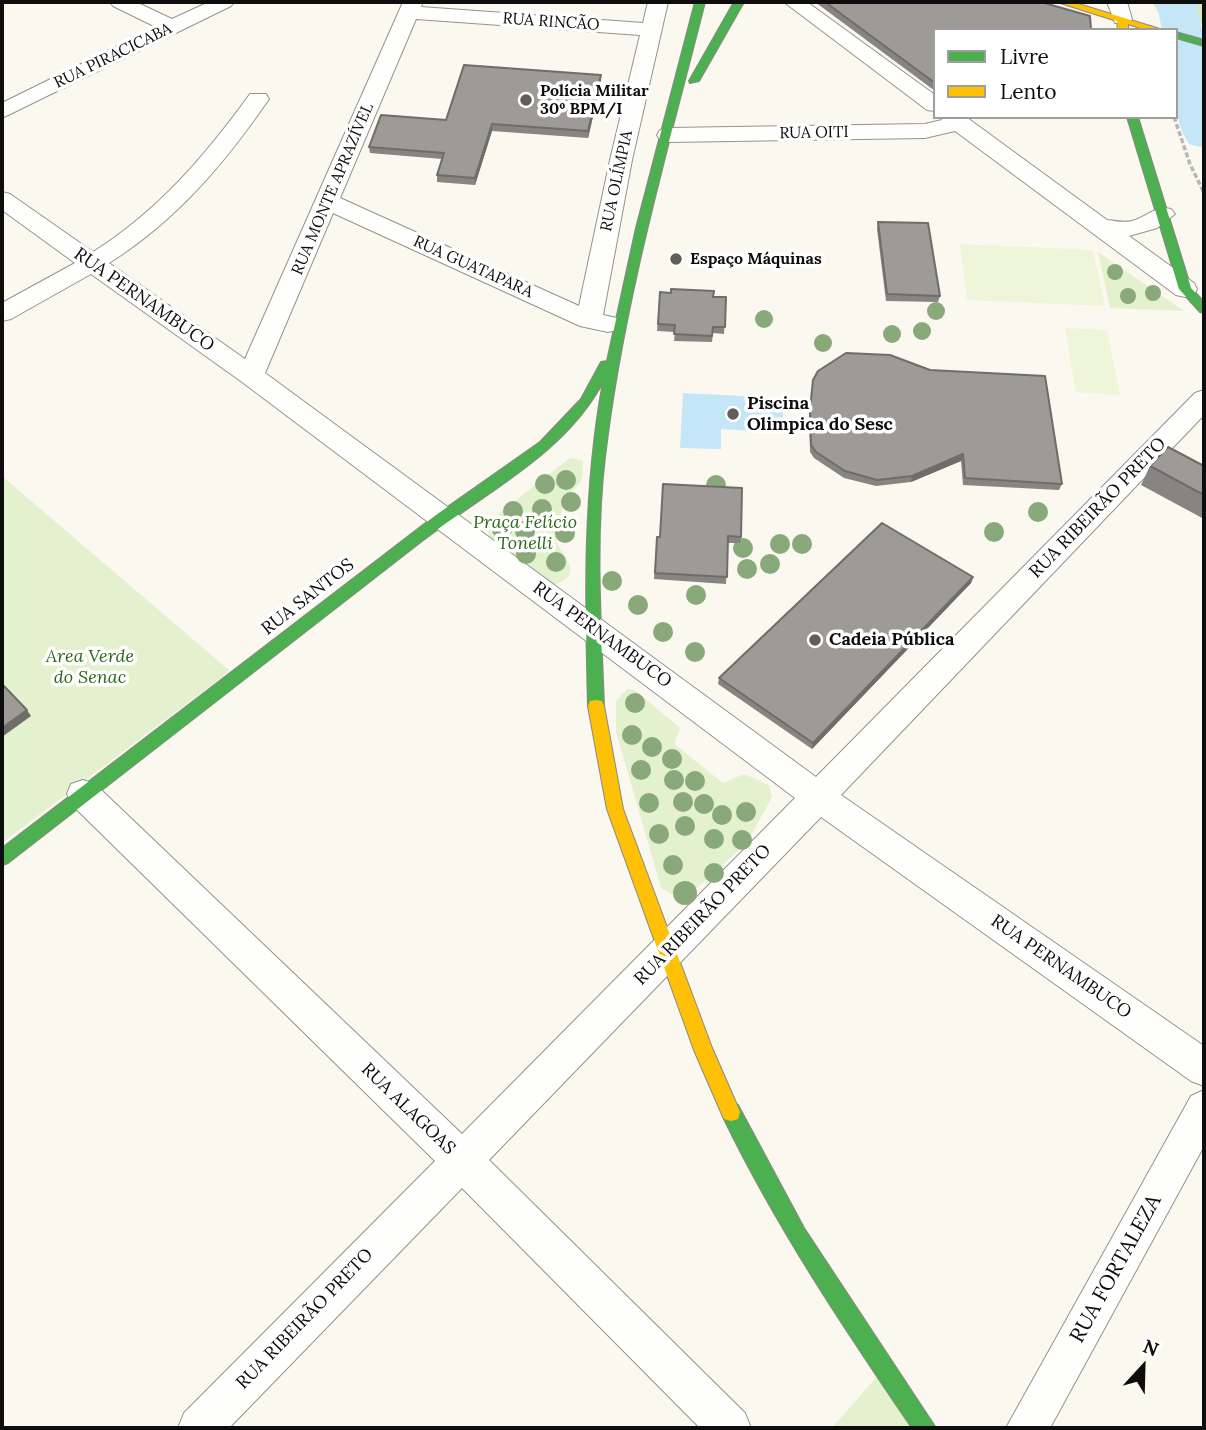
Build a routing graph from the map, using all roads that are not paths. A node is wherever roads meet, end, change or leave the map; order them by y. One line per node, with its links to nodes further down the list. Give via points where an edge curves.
1 (120, 2): 10 (street)
2 (224, 2): 10 (street, RUA PIRACICABA)
3 (658, 2): 12 (street, RUA OLÍMPIA)
4 (700, 2): 20 (street)
5 (738, 2): 20 (street)
6 (793, 2): 16 (street)
7 (1062, 2): 9 (street)
8 (411, 7): 12 (street, RUA RINCÃO); 22 (street, RUA MONTE APRAZÍVEL)
9 (1120, 17): 11 (street)
10 (172, 27): 17 (street, RUA PIRACICABA)
11 (1152, 28)
12 (650, 30): 29 (street, RUA OLÍMPIA)
13 (1178, 36): 14 (street)
14 (1204, 43)
15 (258, 99): 25 (street, via 208,167 149,224)
16 (933, 104)
17 (2, 111)
18 (1133, 119): 23 (street)
19 (955, 120): 20 (street, RUA OITI, via 925,131); 24 (street)
20 (670, 127): 30 (street)
21 (2, 199): 25 (street, RUA PERNAMBUCO)
22 (328, 202): 29 (street, RUA GUATAPARA); 31 (street, RUA MONTE APRAZÍVEL)
23 (1163, 214): 24 (street, via 1132,229); 26 (street)
24 (1103, 227): 26 (street)
25 (92, 263): 28 (street); 31 (street, RUA PERNAMBUCO)
26 (1185, 289): 27 (street)
27 (1204, 309)
28 (2, 313)
29 (589, 320): 30 (street, RUA GUATAPARA)
30 (618, 337): 33 (street, RUA SANTOS, via 586,402); 34 (street)
31 (251, 376): 35 (street, RUA PERNAMBUCO)
32 (1204, 400): 38 (street, RUA RIBEIRÃO PRETO)
33 (545, 445): 34 (street, via 576,442); 35 (street, RUA SANTOS)
34 (598, 459): 36 (street)
35 (441, 519): 36 (street, RUA PERNAMBUCO); 37 (street, RUA SANTOS)
36 (592, 627): 38 (street, RUA PERNAMBUCO); 40 (street, via 596,714 615,809)
37 (83, 794): 39 (street, RUA SANTOS); 43 (street, RUA ALAGOAS)
38 (817, 796): 40 (street, RUA RIBEIRÃO PRETO); 41 (street, RUA PERNAMBUCO)
39 (2, 858)
40 (669, 951): 43 (street, RUA RIBEIRÃO PRETO); 46 (street, via 699,1041 753,1159 828,1287)
41 (1204, 1068)
42 (1204, 1109): 47 (street, RUA FORTALEZA)
43 (461, 1160): 44 (street, RUA RIBEIRÃO PRETO); 45 (street, RUA ALAGOAS)
44 (199, 1428)
45 (730, 1428)
46 (925, 1428)
47 (1027, 1428)

